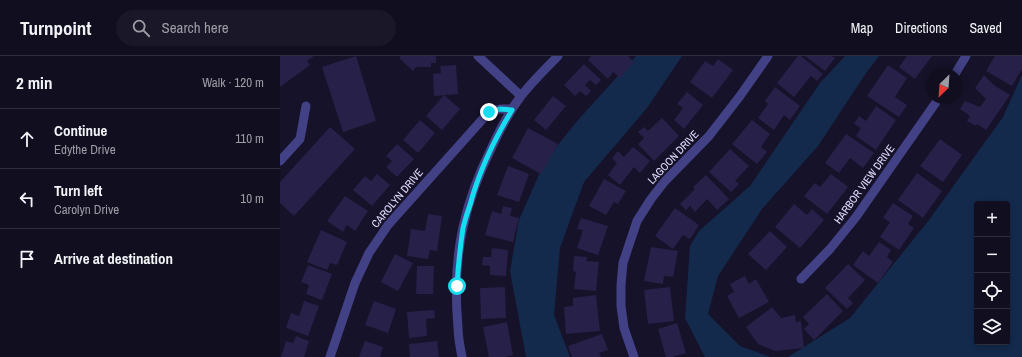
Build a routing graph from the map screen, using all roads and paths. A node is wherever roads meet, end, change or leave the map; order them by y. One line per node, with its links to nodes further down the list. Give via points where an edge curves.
1 (478, 56): 6 (street)
2 (558, 56): 6 (street)
3 (768, 56): 14 (street, LAGOON DRIVE, via 709,136 665,181 638,221 623,263 621,285 624,328)
4 (966, 56): 5 (street)
5 (959, 68)
6 (521, 96): 9 (street)
7 (935, 104): 11 (street, HARBOR VIEW DRIVE, via 856,217 830,249)
8 (306, 106): 10 (street, via 300,139)
9 (512, 110): 12 (street, CAROLYN DRIVE, via 500,109 489,112 388,225 369,253 355,283); 13 (street, via 498,132 484,163 463,227 457,286)
10 (280, 161)
11 (801, 278)
12 (330, 357)
13 (462, 357)
14 (634, 357)

